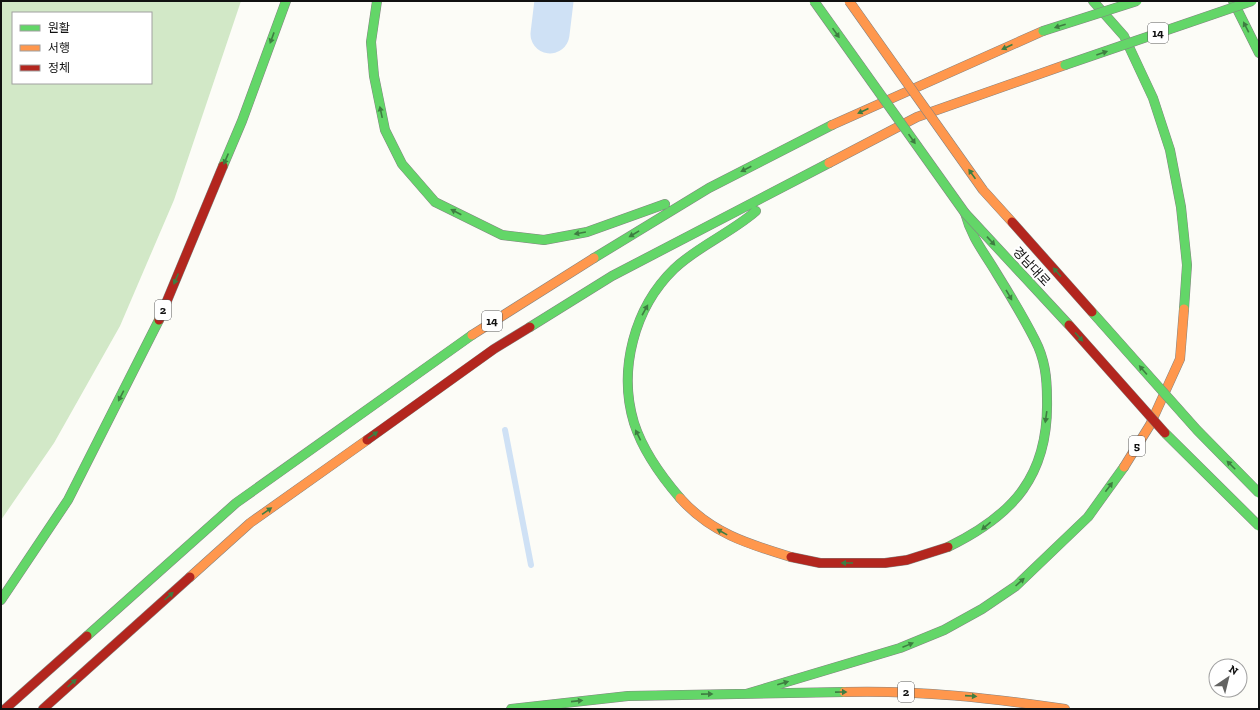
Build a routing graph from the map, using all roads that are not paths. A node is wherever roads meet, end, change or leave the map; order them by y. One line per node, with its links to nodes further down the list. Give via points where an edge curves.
1 (286, 1): 15 (highway, 2, one-way to 15, via 242,121 156,327 68,500)
2 (378, 1): 10 (highway, one-way to 2, via 587,232 544,240 502,235 435,202 402,164 385,130 374,76 371,42)
3 (814, 1): 12 (highway, 경남대로, one-way to 12, bridge)
4 (849, 1): 13 (highway, 경남대로, one-way to 4, bridge, via 1197,430 983,190)
5 (1092, 1): 16 (highway, 5, one-way to 5, via 900,648 944,630 982,609 1016,586 1088,517 1122,470 1150,424 1180,359 1187,265 1181,207 1170,150 1153,98 1124,36)
6 (1137, 1): 10 (highway, 14, one-way to 10, bridge, via 1043,31 845,119)
7 (1233, 1): 9 (highway, one-way to 7)
8 (1252, 1): 11 (highway, 14, one-way to 8, bridge, via 917,117)
9 (1259, 53)
10 (710, 188): 17 (highway, 14, one-way to 17, via 490,322 236,503)
11 (780, 188): 12 (highway, one-way to 11, via 970,234 978,249 994,268 1035,340 1045,364 1047,410 1042,448 1029,482 1006,509 980,531 918,558 886,563 819,563 790,557 728,535 705,522 675,493 652,462 636,430 628,402 627,370 633,341 655,293 678,265 742,224); 18 (highway, 14, one-way to 11, via 250,523 481,358 612,276)
12 (964, 213): 14 (highway, 경남대로, one-way to 14, bridge, via 1051,305 1174,443)
13 (1259, 492)
14 (1259, 526)
15 (1, 600)
16 (746, 694): 19 (highway, 2, one-way to 16, via 628,696); 20 (highway, 2, one-way to 20, via 891,691 981,697)
17 (5, 709)
18 (43, 709)
19 (511, 709)
20 (1066, 709)

